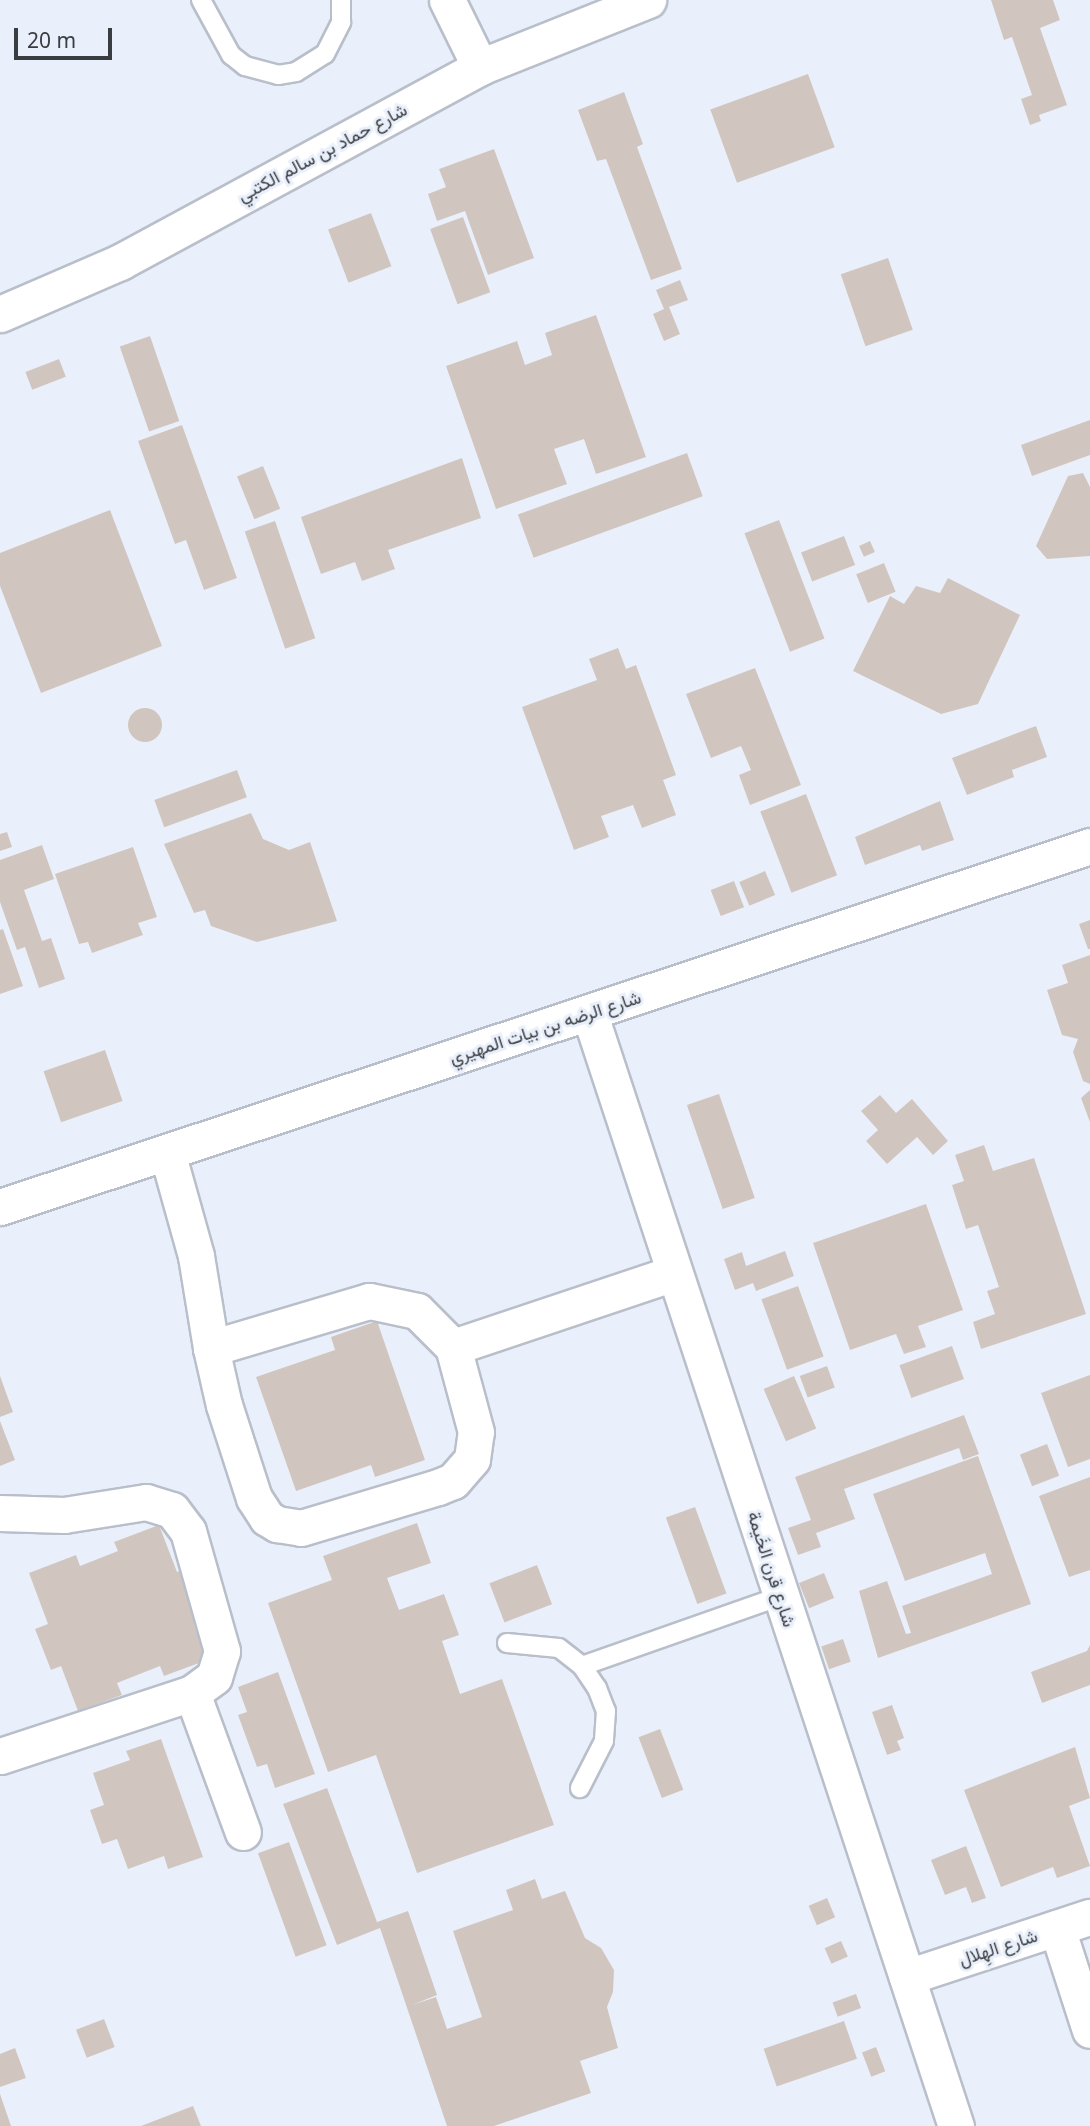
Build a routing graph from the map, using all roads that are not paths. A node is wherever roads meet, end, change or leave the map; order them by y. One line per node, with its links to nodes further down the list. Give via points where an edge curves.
1 (201, 0): 2 (lane, via 231,55 245,66 278,75 296,72 325,54 341,22)
2 (341, 0)
3 (447, 0): 5 (street)
4 (648, 0): 5 (street, شارع حماد بن سالم الكتبي)
5 (480, 68): 6 (street, شارع حماد بن سالم الكتبي, via 120,262)
6 (0, 314)
7 (1090, 846): 8 (street, شارع الرضه بن بيات المهيري)
8 (589, 1012): 9 (street, شارع الرضه بن بيات المهيري); 11 (street, شارع قرن الخَيمة)
9 (167, 1152): 10 (street, شارع الرضه بن بيات المهيري); 13 (street, via 197,1256)
10 (0, 1207)
11 (674, 1272): 12 (street); 15 (street, شارع قرن الخَيمة)
12 (453, 1347): 13 (street, via 431,1320 416,1311 369,1301); 13 (street, via 476,1432 465,1470 438,1487 289,1528 267,1518 254,1498)
13 (211, 1348)
14 (0, 1513): 18 (street, via 64,1516 146,1502 160,1503 182,1519 222,1651 214,1677)
15 (781, 1596): 17 (lane); 24 (street, شارع قرن الخَيمة)
16 (507, 1643): 17 (lane, via 559,1648)
17 (582, 1666): 20 (lane, via 606,1711 604,1741)
18 (192, 1693): 19 (street); 21 (street)
19 (0, 1756)
20 (580, 1788)
21 (243, 1832)
22 (1090, 1917): 23 (street, شارع الهِلال)
23 (1057, 1928): 24 (street, شارع الهِلال); 25 (street)
24 (906, 1977): 26 (street, شارع قرن الخَيمة)
25 (1090, 2030)
26 (956, 2126)

